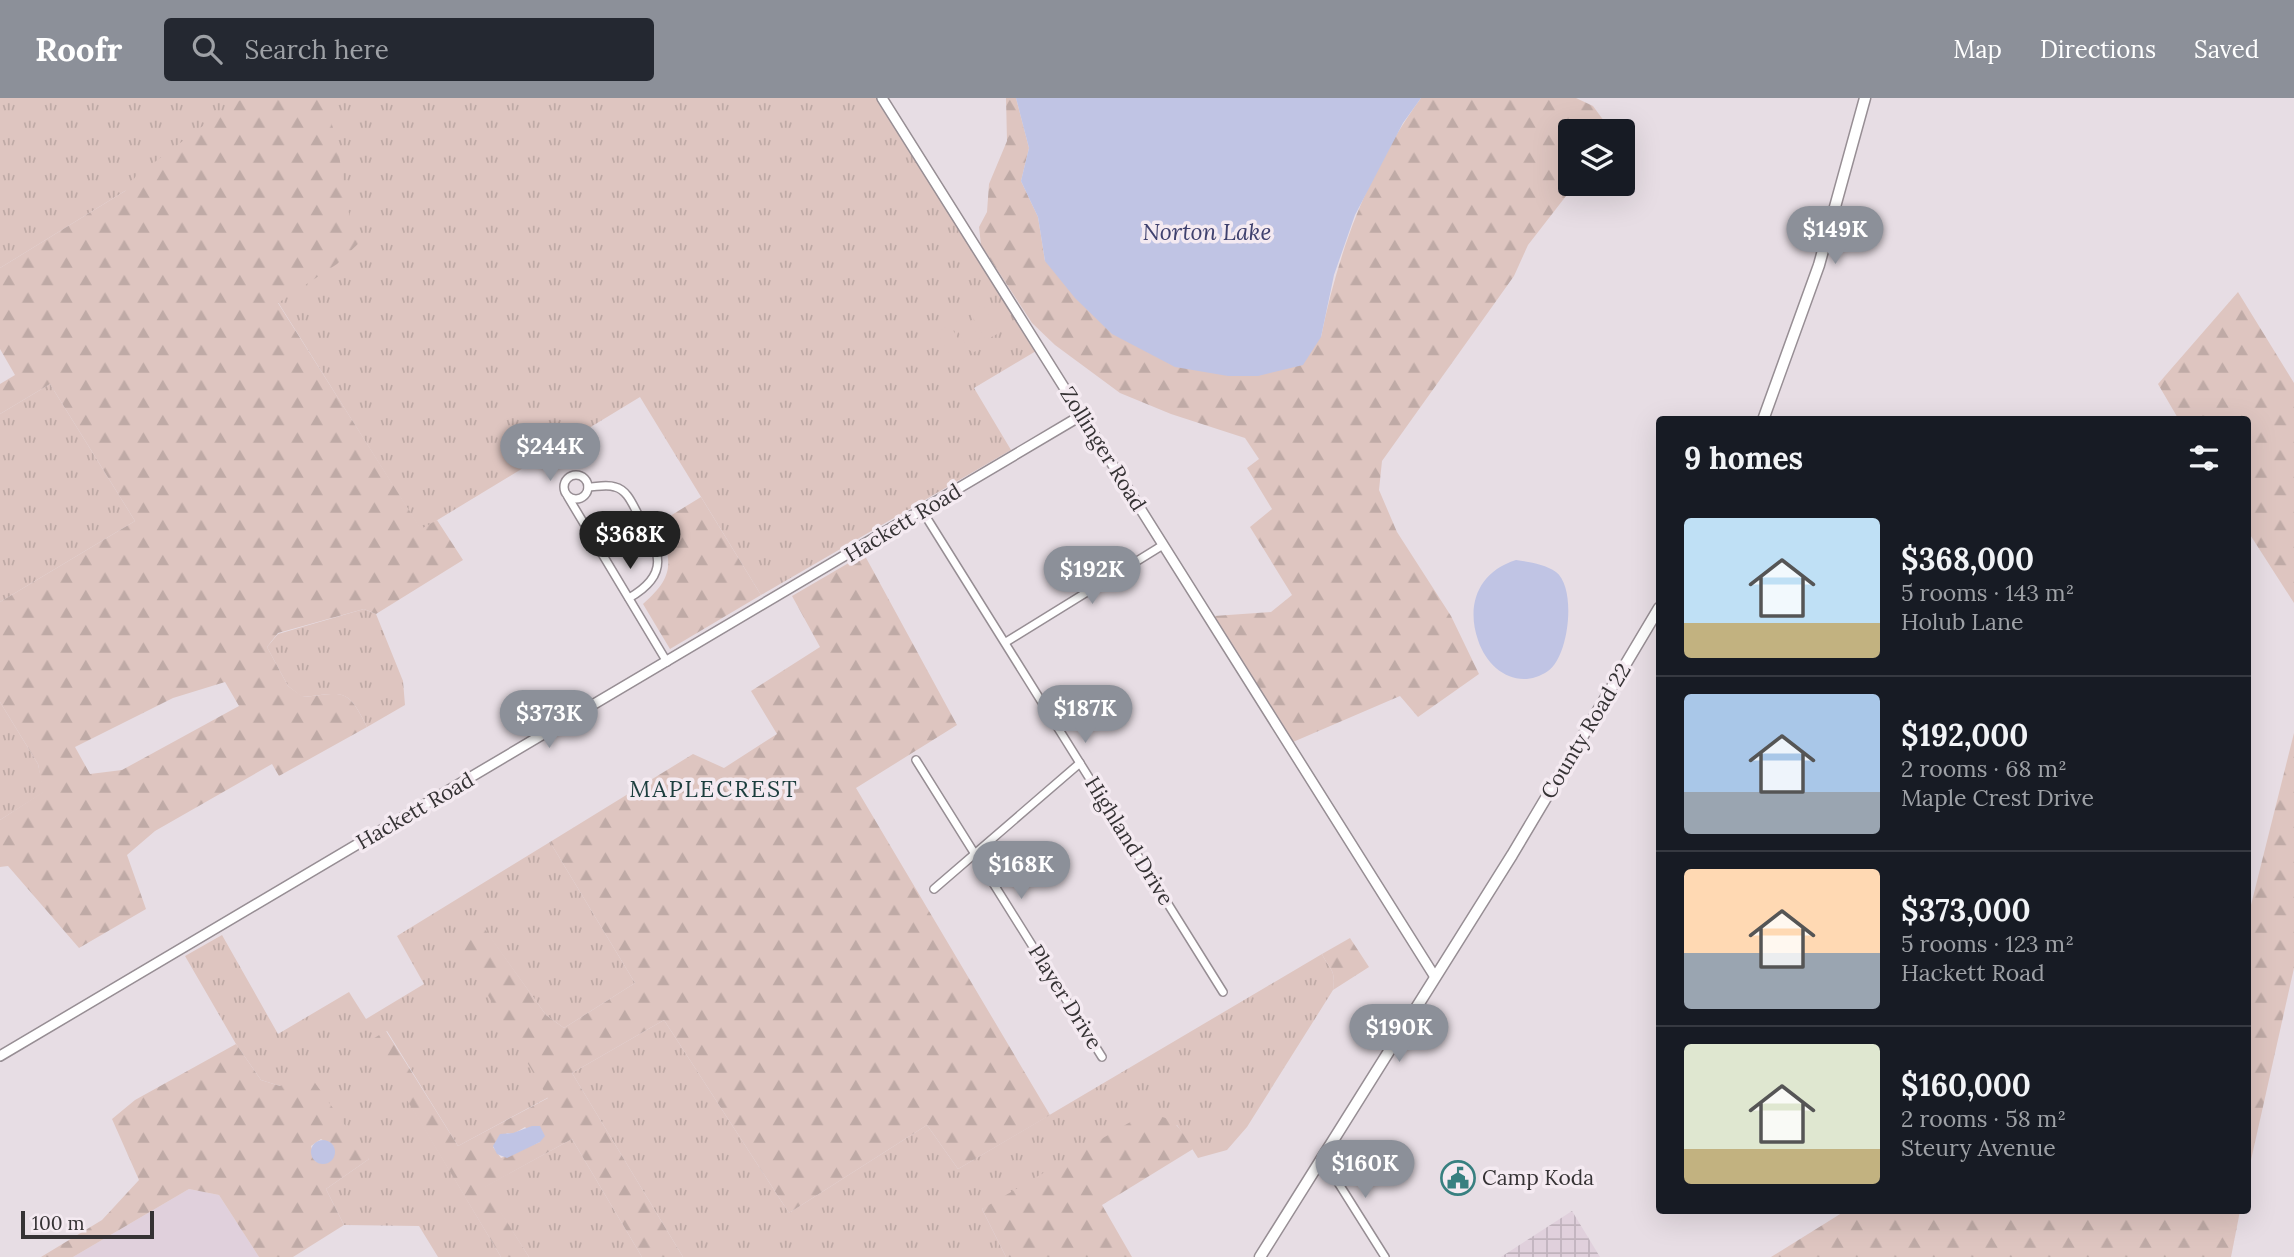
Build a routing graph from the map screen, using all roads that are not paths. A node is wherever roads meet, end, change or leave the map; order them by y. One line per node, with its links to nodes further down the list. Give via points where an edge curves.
1 (882, 98): 3 (street, Zollinger Road)
2 (1865, 98): 4 (main road, via 1819,265)
3 (1082, 415): 7 (street, Hackett Road); 8 (street, Zollinger Road)
4 (1764, 416)
5 (588, 487): 6 (street, via 580,498); 6 (street, via 581,476 570,477 564,486); 9 (street, via 615,486 626,493 658,549 651,583)
6 (568, 497): 9 (street)
7 (923, 512): 11 (street, Highland Drive); 12 (street, Hackett Road)
8 (1163, 545): 11 (street); 17 (street, Zollinger Road)
9 (629, 598): 12 (street)
10 (1656, 613): 17 (main road, County Road 22)
11 (1006, 642): 14 (street, Highland Drive)
12 (667, 663): 19 (street, Hackett Road)
13 (916, 760): 15 (street, Player Drive)
14 (1080, 763): 15 (street); 18 (street, Highland Drive)
15 (974, 852): 16 (street); 20 (street, Player Drive)
16 (934, 889)
17 (1435, 977): 21 (main road, County Road 22)
18 (1223, 992)
19 (0, 1056)
20 (1102, 1057)
21 (1322, 1157): 22 (main road, County Road 22); 23 (street)
22 (1260, 1257)
23 (1385, 1257)

